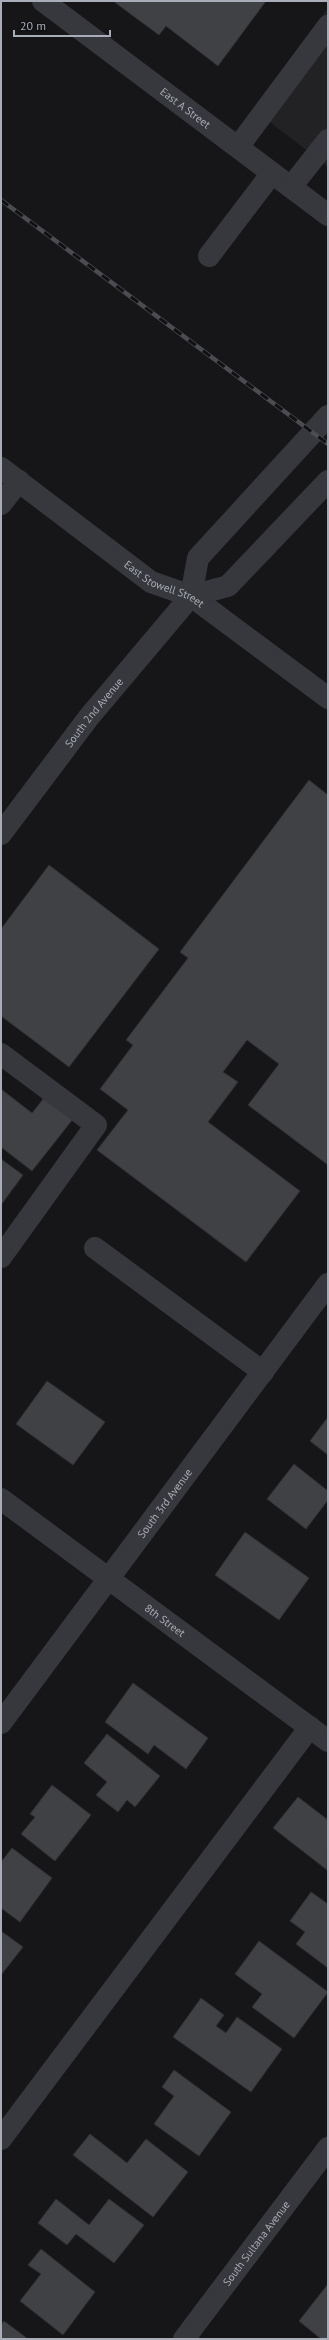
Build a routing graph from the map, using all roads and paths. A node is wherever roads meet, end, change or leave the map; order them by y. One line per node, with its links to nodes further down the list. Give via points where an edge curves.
1 (43, 1): 4 (street, East A Street)
2 (328, 26): 4 (street)
3 (328, 140): 6 (street)
4 (238, 147): 5 (street, East A Street)
5 (272, 173): 6 (street, East A Street); 8 (street)
6 (291, 187): 7 (street, East A Street)
7 (328, 214)
8 (209, 256)
9 (328, 416): 14 (street, South 2nd Avenue, via 198,558)
10 (1, 468): 11 (street, East Stowell Street)
11 (19, 481): 13 (street); 14 (street, East Stowell Street, via 152,582)
12 (328, 481): 14 (street, via 228,586)
13 (1, 504)
14 (191, 596): 15 (street, East Stowell Street); 16 (street, South 2nd Avenue, via 89,717)
15 (328, 698)
16 (1, 834)
17 (1, 1054): 19 (street, via 96,1125)
18 (95, 1248): 21 (street)
19 (1, 1257)
20 (328, 1284): 21 (street, South 3rd Avenue)
21 (263, 1372): 23 (street, South 3rd Avenue)
22 (1, 1499): 23 (street, 8th Street)
23 (109, 1578): 24 (street, South 3rd Avenue); 25 (street, 8th Street)
24 (1, 1723)
25 (310, 1728): 26 (street, 8th Street); 27 (street)
26 (328, 1741)
27 (1, 2139)
28 (328, 2148): 29 (street, South Sultana Avenue)
29 (184, 2339)

